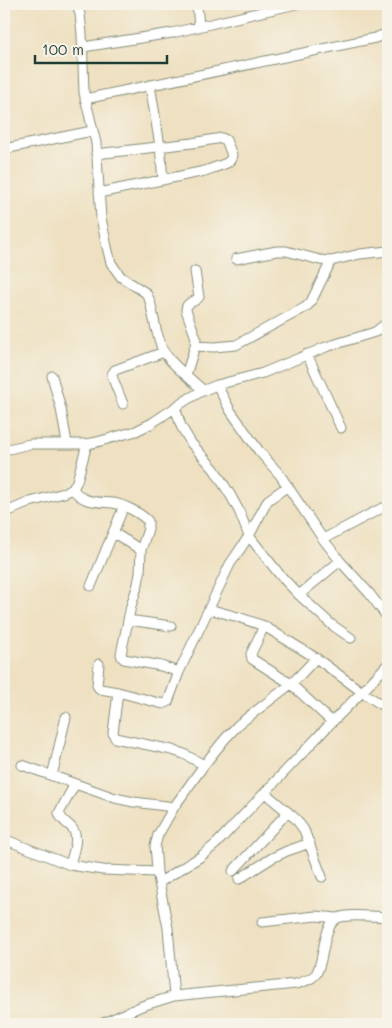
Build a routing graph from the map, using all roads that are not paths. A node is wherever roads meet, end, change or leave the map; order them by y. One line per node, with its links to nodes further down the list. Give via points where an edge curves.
1 (76, 4): 6 (street)
2 (197, 4): 4 (street)
3 (296, 4): 4 (street)
4 (199, 28): 6 (street)
5 (388, 33): 7 (street)
6 (83, 47): 8 (street)
7 (150, 85): 8 (street); 10 (street)
8 (86, 99): 9 (street)
9 (92, 130): 11 (street); 12 (street)
10 (160, 146): 12 (street); 13 (street); 13 (street, via 222,138 232,155 227,163 220,166)
11 (4, 149)
12 (96, 154): 14 (street)
13 (163, 180): 14 (street)
14 (99, 193): 21 (street, via 111,263 121,277 146,293)
15 (388, 251): 17 (street)
16 (236, 259): 17 (street, via 286,251)
17 (331, 261): 20 (street, via 306,307 236,345)
18 (195, 271): 20 (street, via 199,297 186,306 186,310 196,338)
19 (388, 322): 22 (street, via 375,332)
20 (195, 346): 23 (street)
21 (164, 352): 23 (street); 27 (street, via 115,370 113,379)
22 (307, 354): 25 (street, via 263,372); 29 (street)
23 (186, 375): 26 (street)
24 (52, 376): 30 (street, via 62,408)
25 (217, 385): 26 (street); 33 (street, via 258,451)
26 (204, 390): 28 (street)
27 (123, 404)
28 (175, 407): 31 (street, via 136,431); 39 (street, via 191,443 232,496)
29 (341, 428)
30 (67, 443): 31 (street); 32 (street, via 30,444)
31 (87, 444): 34 (street)
32 (4, 450)
33 (288, 486): 39 (street, via 268,500); 40 (street)
34 (73, 489): 35 (street, via 86,500); 37 (street)
35 (124, 506): 38 (street); 41 (street, via 148,521)
36 (382, 508): 40 (street)
37 (4, 513)
38 (114, 533): 41 (street); 43 (street)
39 (249, 536): 44 (street); 45 (street, via 230,564)
40 (323, 539): 42 (street)
41 (141, 550): 47 (street, via 140,573)
42 (340, 561): 44 (street); 46 (street)
43 (90, 586)
44 (299, 595): 50 (street)
45 (209, 609): 49 (street); 54 (street)
46 (388, 618)
47 (128, 620): 48 (street); 54 (street, via 122,657)
48 (170, 626)
49 (264, 626): 51 (street); 55 (street, via 252,650 252,660)
50 (350, 638)
51 (316, 658): 55 (street); 57 (street)
52 (99, 664): 56 (street, via 98,687)
53 (388, 664): 57 (street)
54 (179, 672): 56 (street, via 166,704)
55 (290, 684): 60 (street); 61 (street, via 239,724)
56 (118, 692): 61 (street, via 115,738 172,750)
57 (362, 692): 58 (street); 60 (street)
58 (385, 707)
59 (66, 717): 63 (street)
60 (332, 722): 65 (street)
61 (204, 765): 66 (street)
62 (22, 766): 63 (street)
63 (52, 776): 64 (street)
64 (75, 784): 66 (street, via 115,798); 70 (street, via 60,814 76,834)
65 (265, 793): 67 (street); 75 (street, via 216,844)
66 (174, 807): 72 (street, via 155,846)
67 (288, 812): 69 (street, via 304,830); 71 (street)
68 (4, 838): 70 (street)
69 (310, 843): 73 (street); 74 (street, via 272,858)
70 (70, 865): 72 (street)
71 (233, 871)
72 (157, 872): 75 (street)
73 (322, 877)
74 (239, 879)
75 (160, 882): 79 (street)
76 (388, 917): 77 (street)
77 (337, 918): 78 (street, via 316,916); 79 (street, via 328,929 320,965 307,981)
78 (262, 922)
79 (174, 996): 80 (street)
80 (101, 1024)

